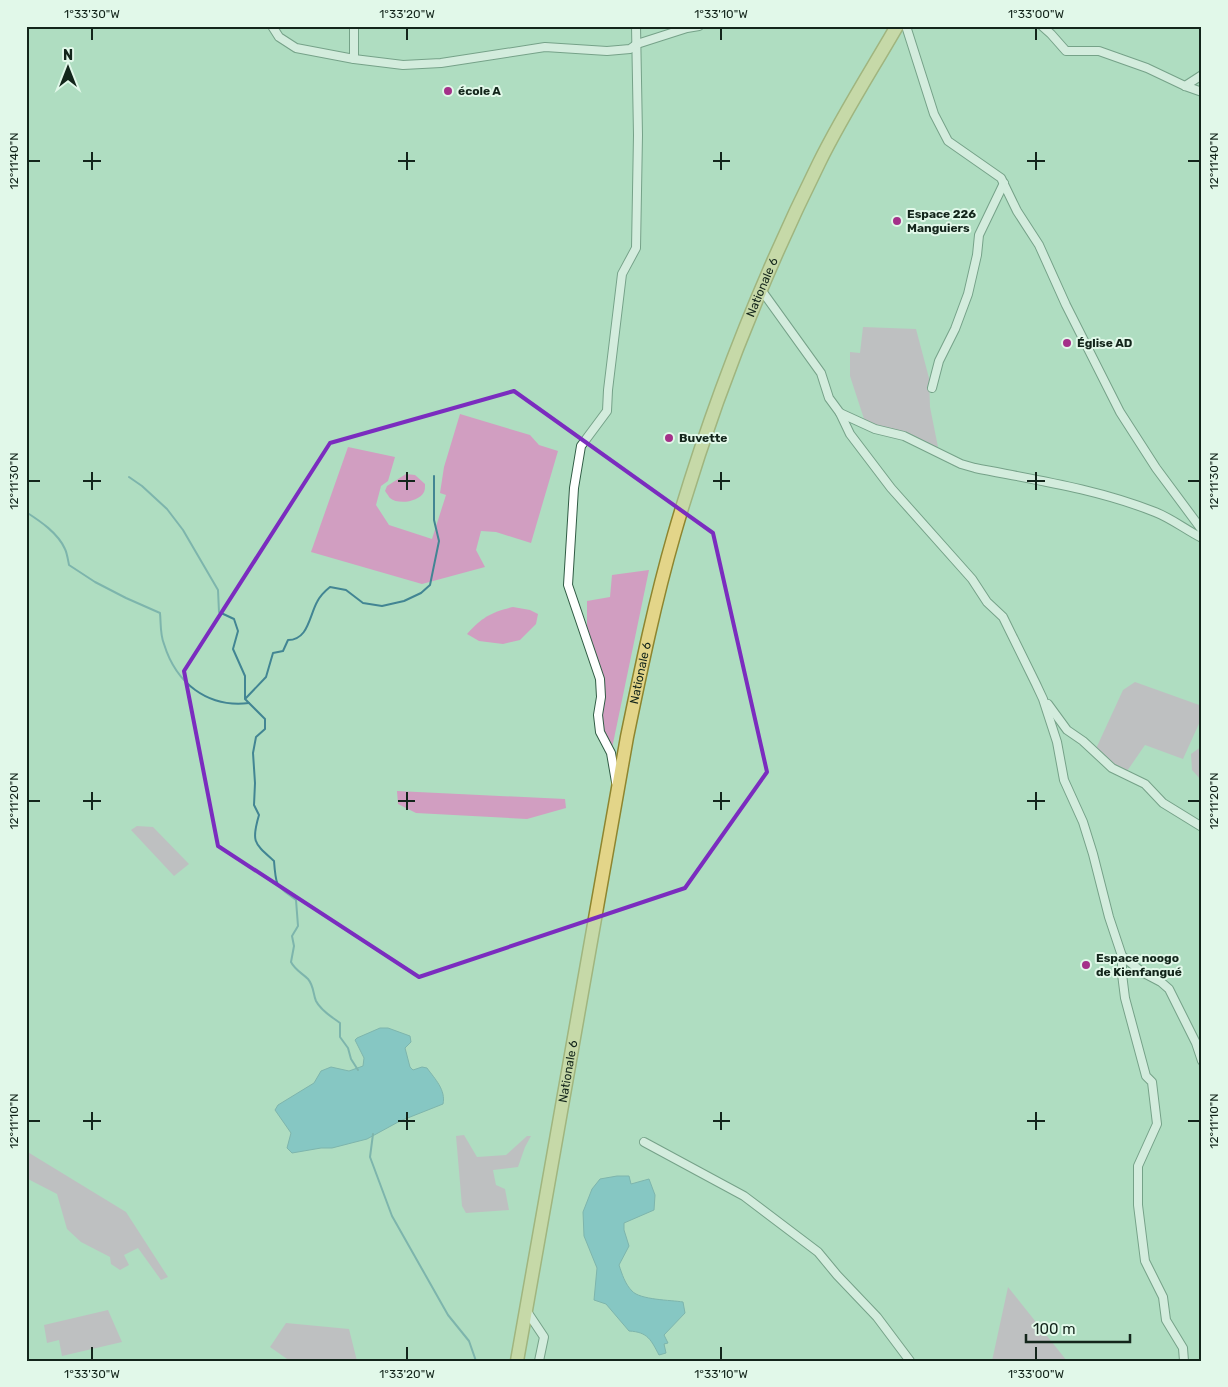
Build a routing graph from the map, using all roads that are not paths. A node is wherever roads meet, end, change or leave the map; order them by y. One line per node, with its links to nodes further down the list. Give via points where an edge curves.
1 (272, 26): 9 (street, via 279,37 296,48)
2 (354, 26): 9 (street)
3 (636, 26): 8 (street)
4 (698, 26): 6 (street)
5 (1042, 26): 11 (street, via 1066,51 1099,51 1148,68)
6 (681, 28): 8 (street)
7 (906, 28): 13 (street, via 934,114 948,140 992,170); 14 (main road, Nationale 6, via 850,107 820,162)
8 (636, 44): 9 (street, via 630,49 607,51 544,48 441,63 403,65); 20 (street, via 636,248 622,274 607,411 581,446 574,488 568,585 600,679 600,732 611,753)
9 (354, 59)
10 (1202, 75): 11 (street)
11 (1185, 86): 12 (street)
12 (1202, 92)
13 (1004, 183): 15 (street, via 979,235 968,294 956,328 939,360); 17 (street, via 1039,245 1120,412)
14 (762, 291): 16 (street, via 821,373 829,398); 20 (main road, Nationale 6, via 729,370 674,536 638,683)
15 (932, 388)
16 (840, 413): 18 (street, via 875,429 904,436 961,464 1117,498 1157,513); 19 (street, via 850,434 891,488 1003,617)
17 (1202, 530)
18 (1202, 538)
19 (1043, 699): 21 (street, via 1068,730 1112,768 1145,784 1163,803); 22 (street, via 1057,742 1064,780 1083,822)
20 (618, 790): 25 (main road, Nationale 6)
21 (1202, 827)
22 (1122, 956): 23 (street, via 1136,969 1169,989); 29 (street, via 1125,998 1146,1076 1152,1082 1157,1124 1138,1166 1138,1205 1145,1261 1163,1297 1166,1320 1183,1348)
23 (1202, 1061)
24 (644, 1142): 28 (street, via 744,1196 818,1252 877,1317)
25 (526, 1310): 26 (main road, Nationale 6); 27 (street, via 544,1336)
26 (517, 1361)
27 (539, 1361)
28 (910, 1361)
29 (1184, 1361)

